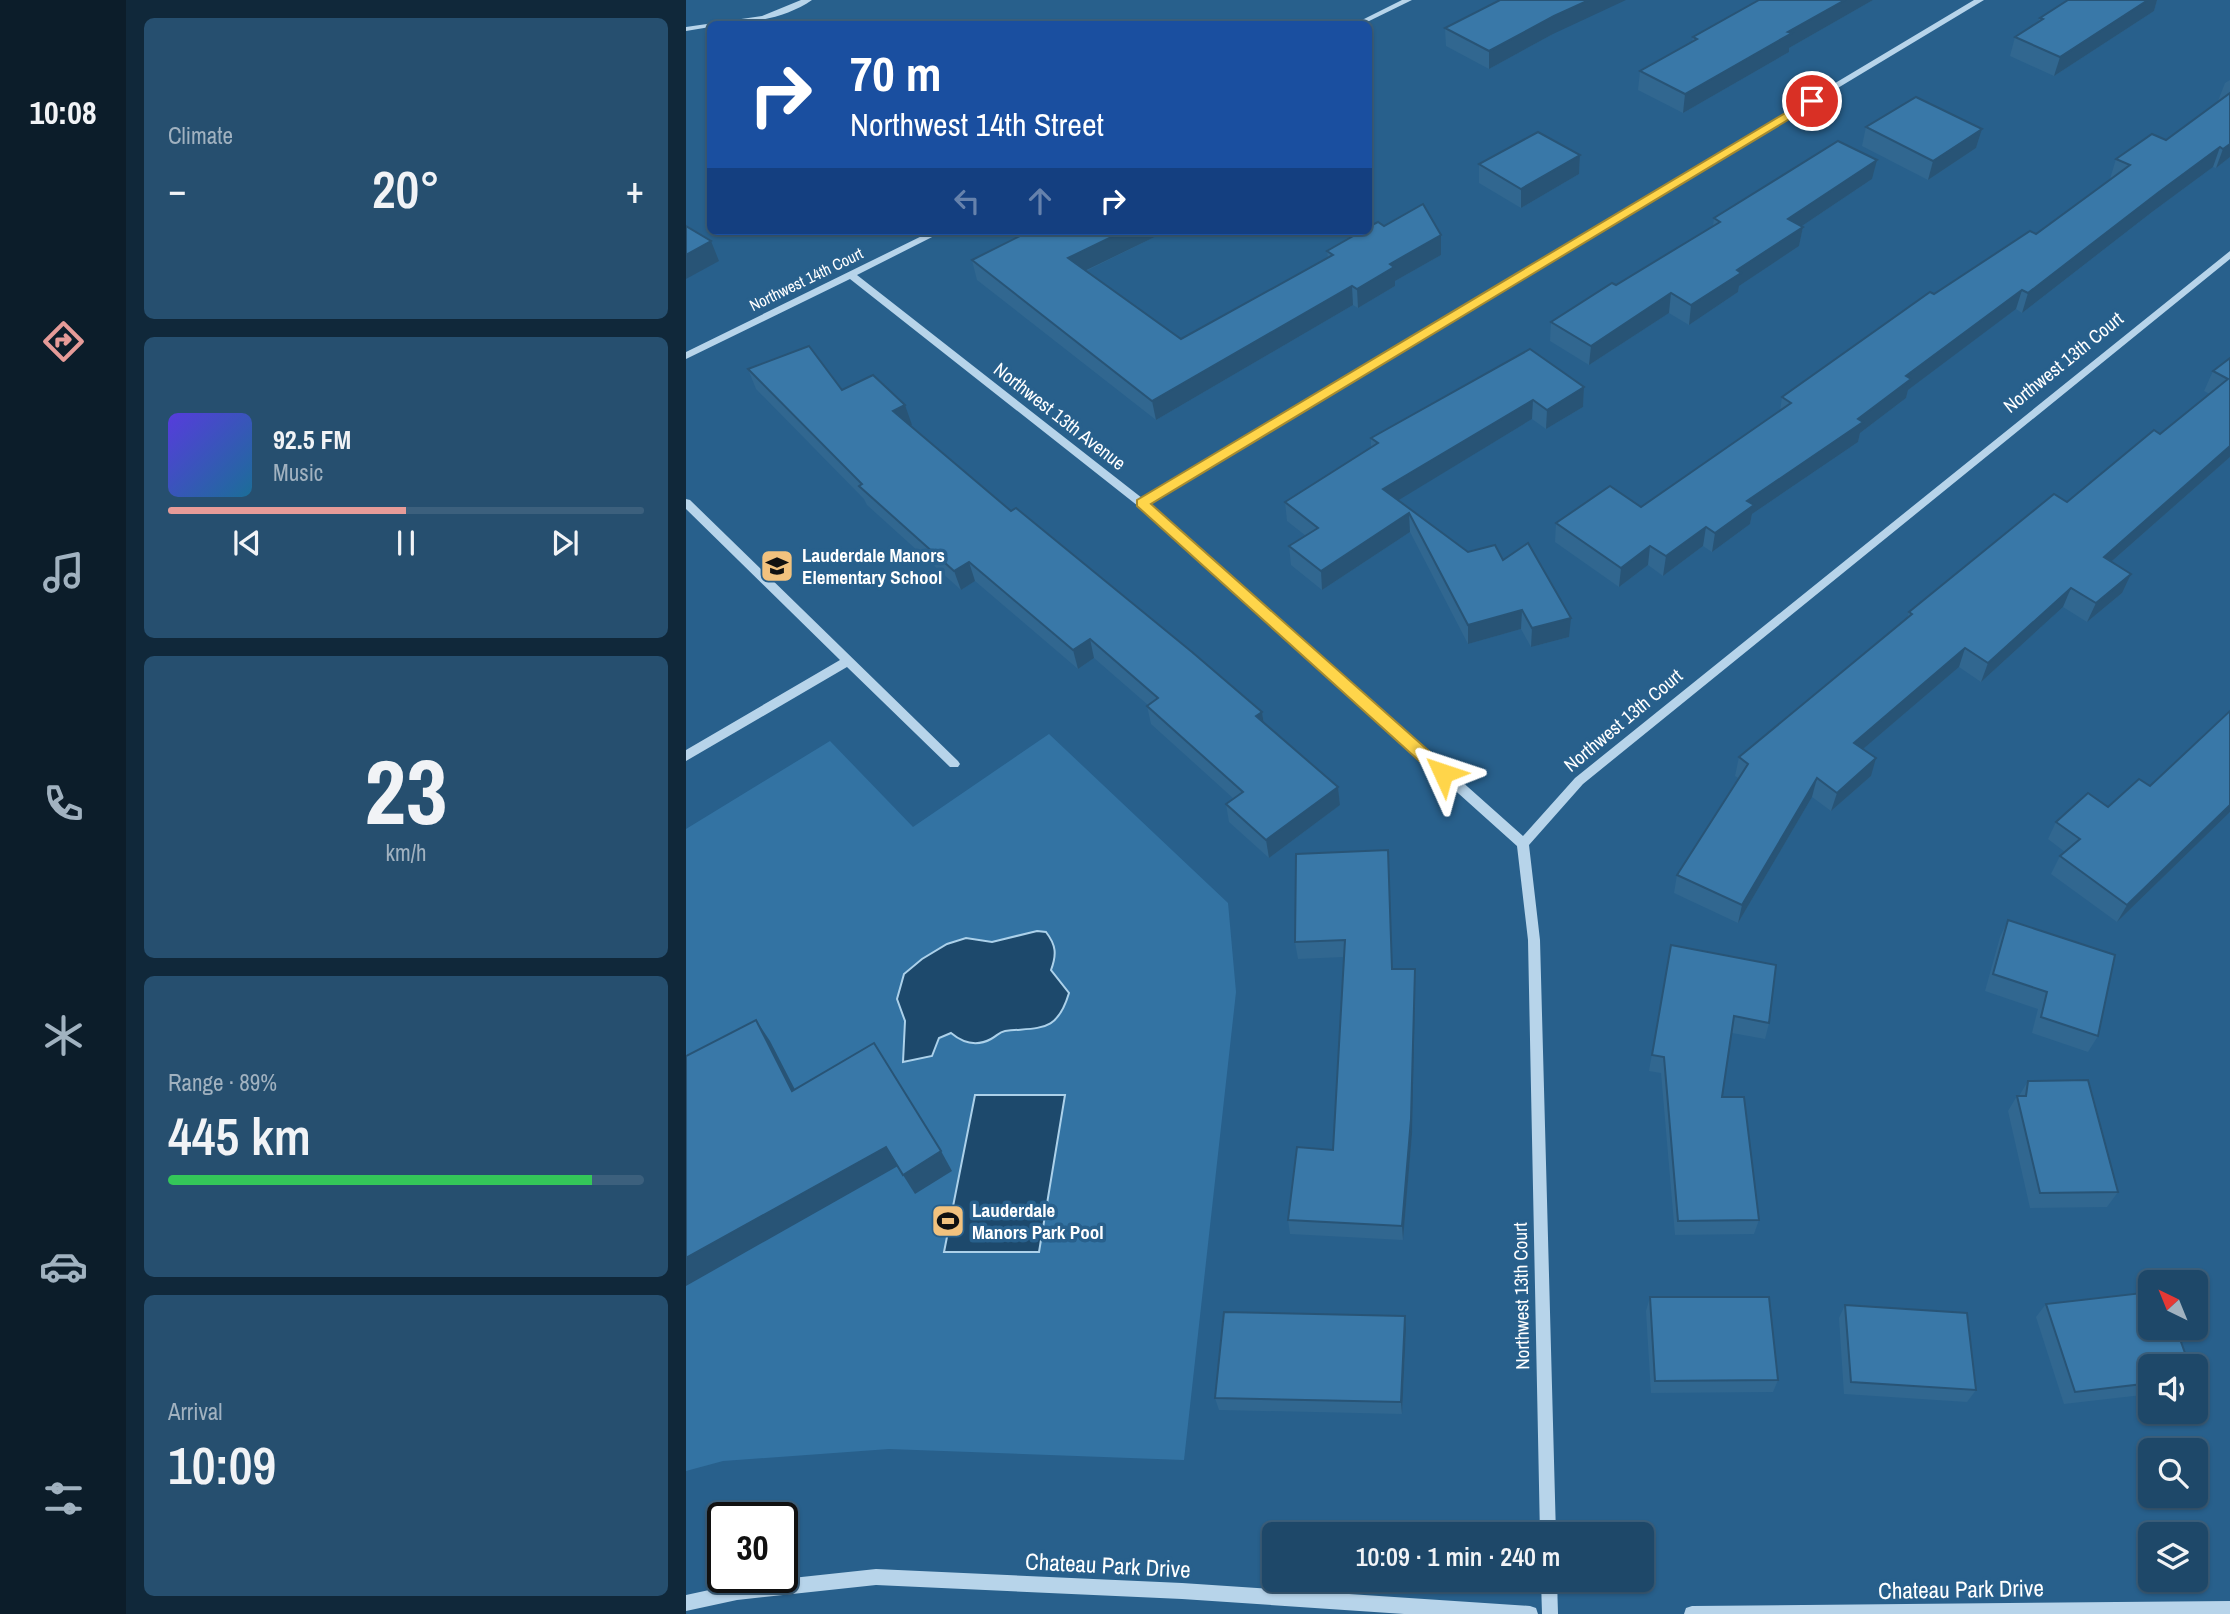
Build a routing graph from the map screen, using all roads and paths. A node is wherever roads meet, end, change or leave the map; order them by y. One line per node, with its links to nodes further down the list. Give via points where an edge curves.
1 (808, 0): 4 (street, via 764,18)
2 (1408, 0): 5 (street)
3 (1980, 0): 13 (street)
4 (742, 21)
5 (1365, 21)
6 (707, 26): 7 (street)
7 (686, 29)
8 (931, 235): 10 (street, Northwest 14th Court)
9 (2230, 254): 17 (street, Northwest 13th Court, via 1579,781)
10 (850, 275): 11 (street, Northwest 14th Court); 13 (street, Northwest 13th Avenue)
11 (686, 356)
12 (686, 503): 14 (street)
13 (1142, 503): 17 (street, Northwest 13th Avenue)
14 (848, 661): 15 (street); 16 (street)
15 (686, 756)
16 (954, 764)
17 (1522, 845): 18 (street, Northwest 13th Court, via 1534,940)
18 (1548, 1522)
19 (1549, 1592): 23 (street)
20 (686, 1603): 22 (street, Chateau Park Drive, via 737,1592 876,1577)
21 (2230, 1609): 24 (street, Chateau Park Drive)
22 (1530, 1614)
23 (1550, 1614)
24 (1692, 1614)

